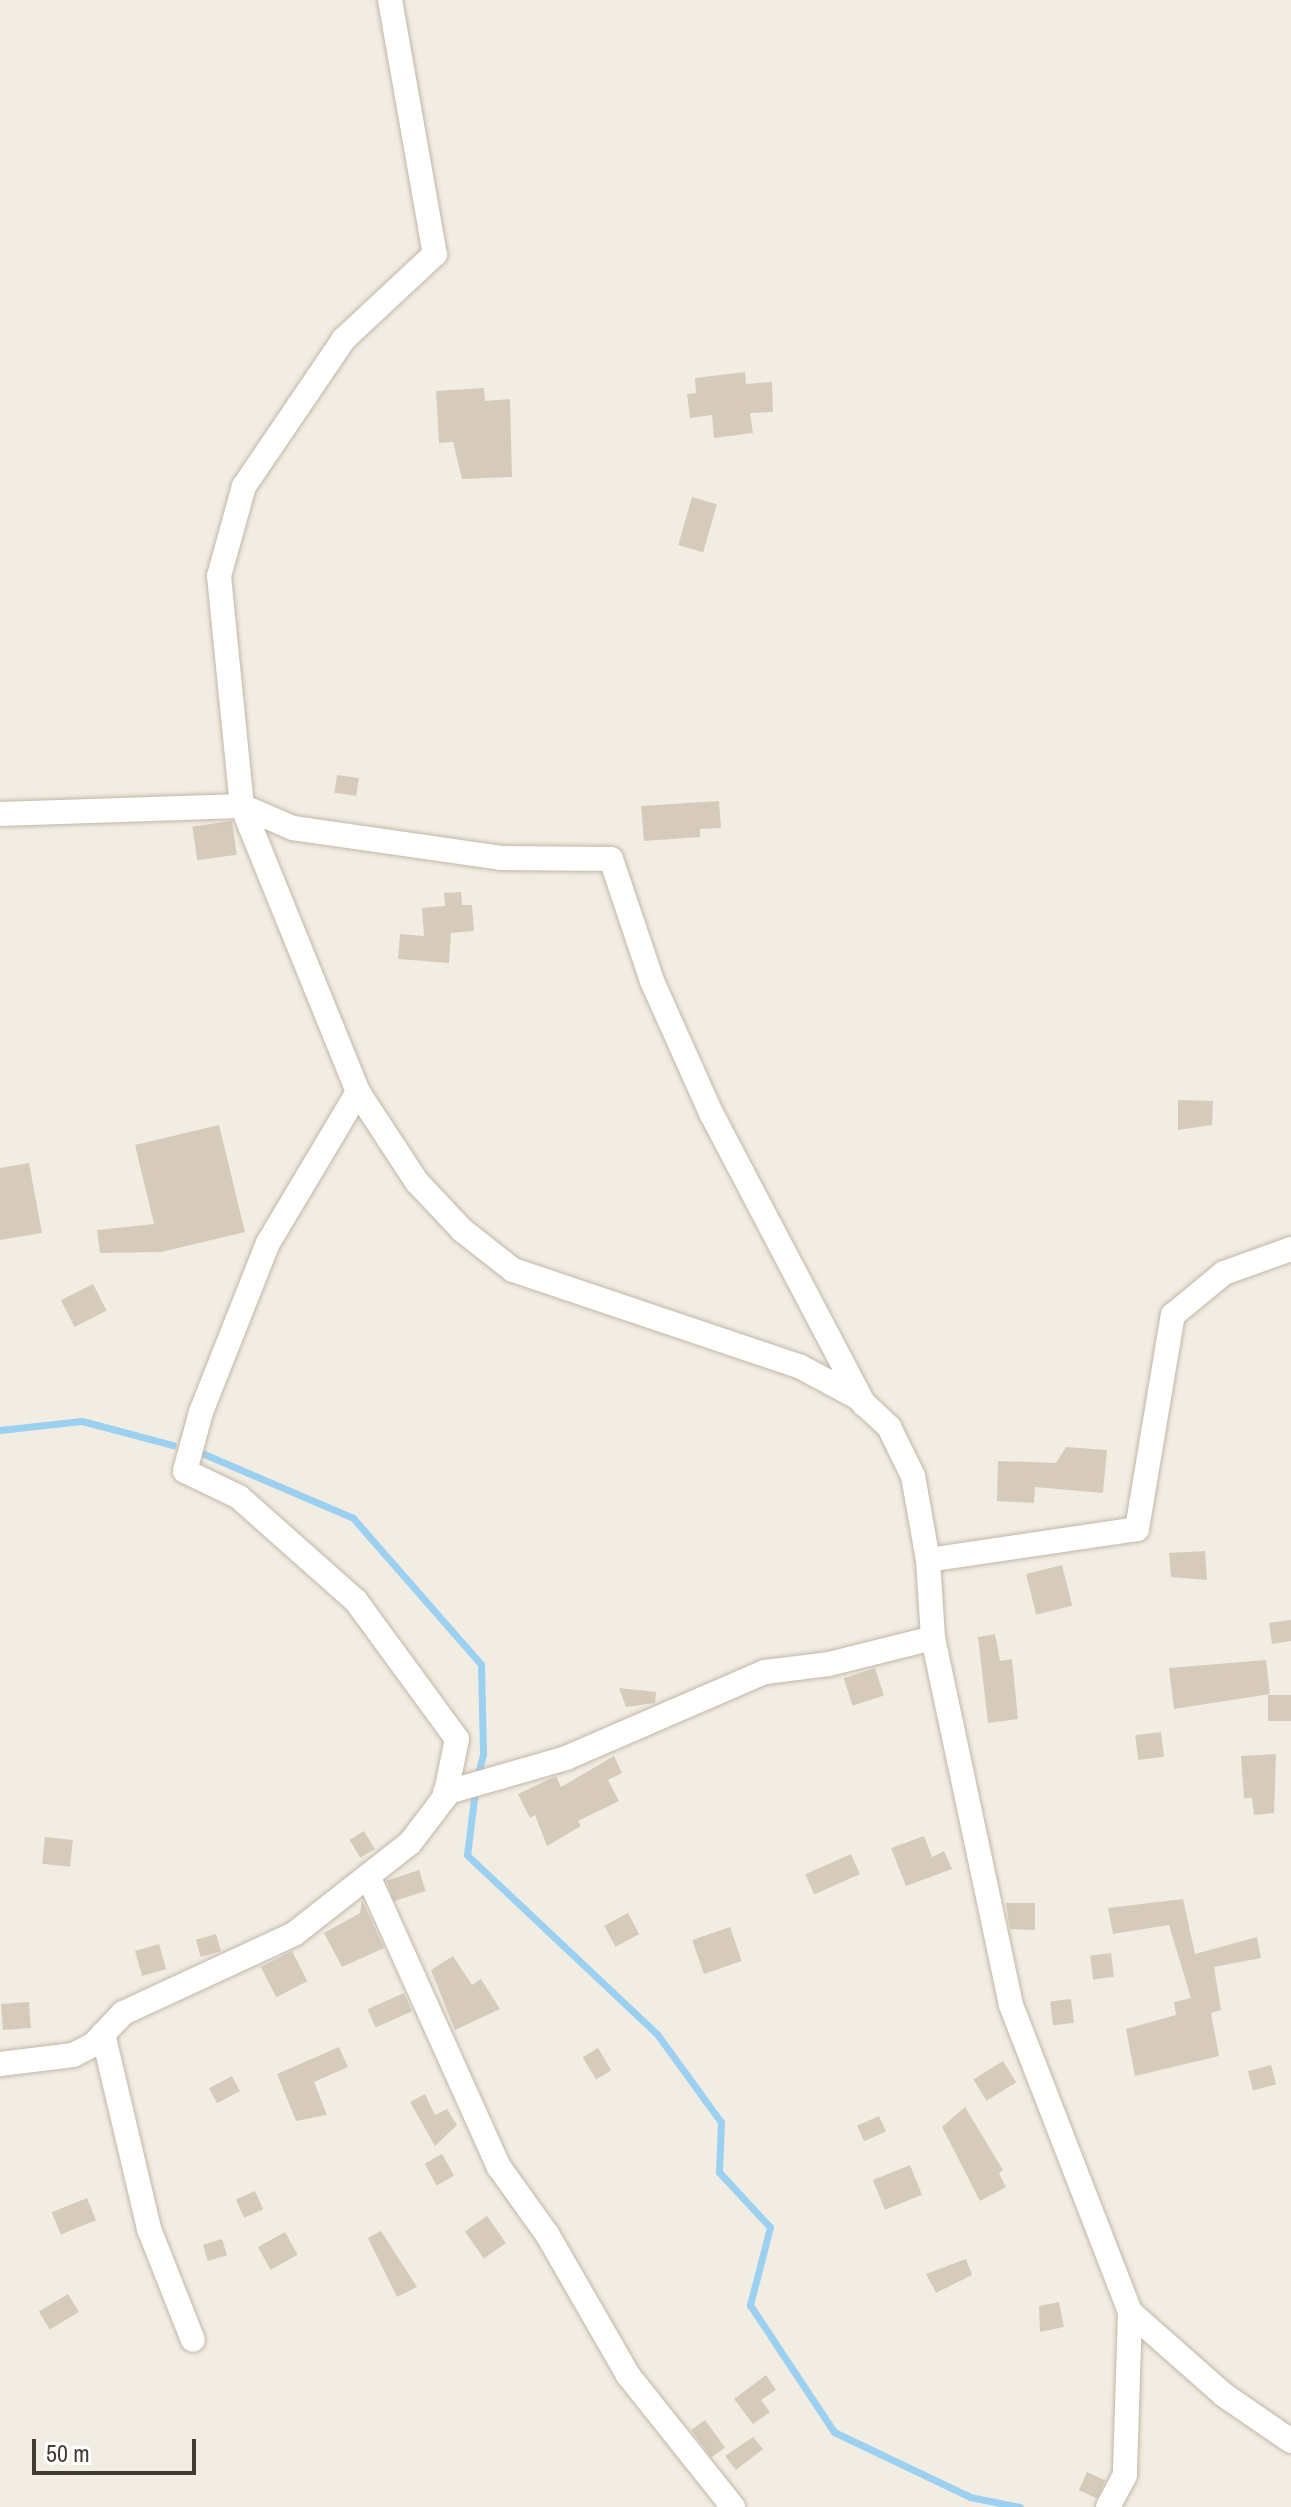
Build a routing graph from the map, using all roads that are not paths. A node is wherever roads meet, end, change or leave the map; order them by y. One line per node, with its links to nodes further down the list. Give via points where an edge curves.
1 (396, 4): 2 (street, via 435,254 344,339 244,486 219,576)
2 (242, 806): 3 (street); 4 (street); 6 (street, via 293,828 501,858 611,859 652,981 711,1113)
3 (0, 814)
4 (358, 1092): 6 (street, via 417,1182 513,1270 799,1366); 9 (street, via 268,1243 201,1412 185,1471 239,1497 356,1601 457,1739)
5 (1291, 1249): 7 (street, via 1224,1273 1173,1315 1137,1529)
6 (864, 1404): 7 (street, via 889,1427 913,1476)
7 (928, 1560): 8 (street)
8 (933, 1638): 9 (street, via 829,1664 765,1672 566,1758); 13 (street, via 1011,2005)
9 (445, 1793): 10 (street, via 410,1843)
10 (369, 1878): 11 (street, via 294,1934 123,2013); 16 (street, via 499,2167 547,2234 628,2375)
11 (103, 2034): 12 (street, via 73,2055); 14 (street, via 149,2229)
12 (0, 2064)
13 (1130, 2312): 15 (street, via 1224,2395); 17 (street, via 1125,2475)
14 (193, 2340)
15 (1291, 2441)
16 (733, 2507)
17 (1108, 2507)

